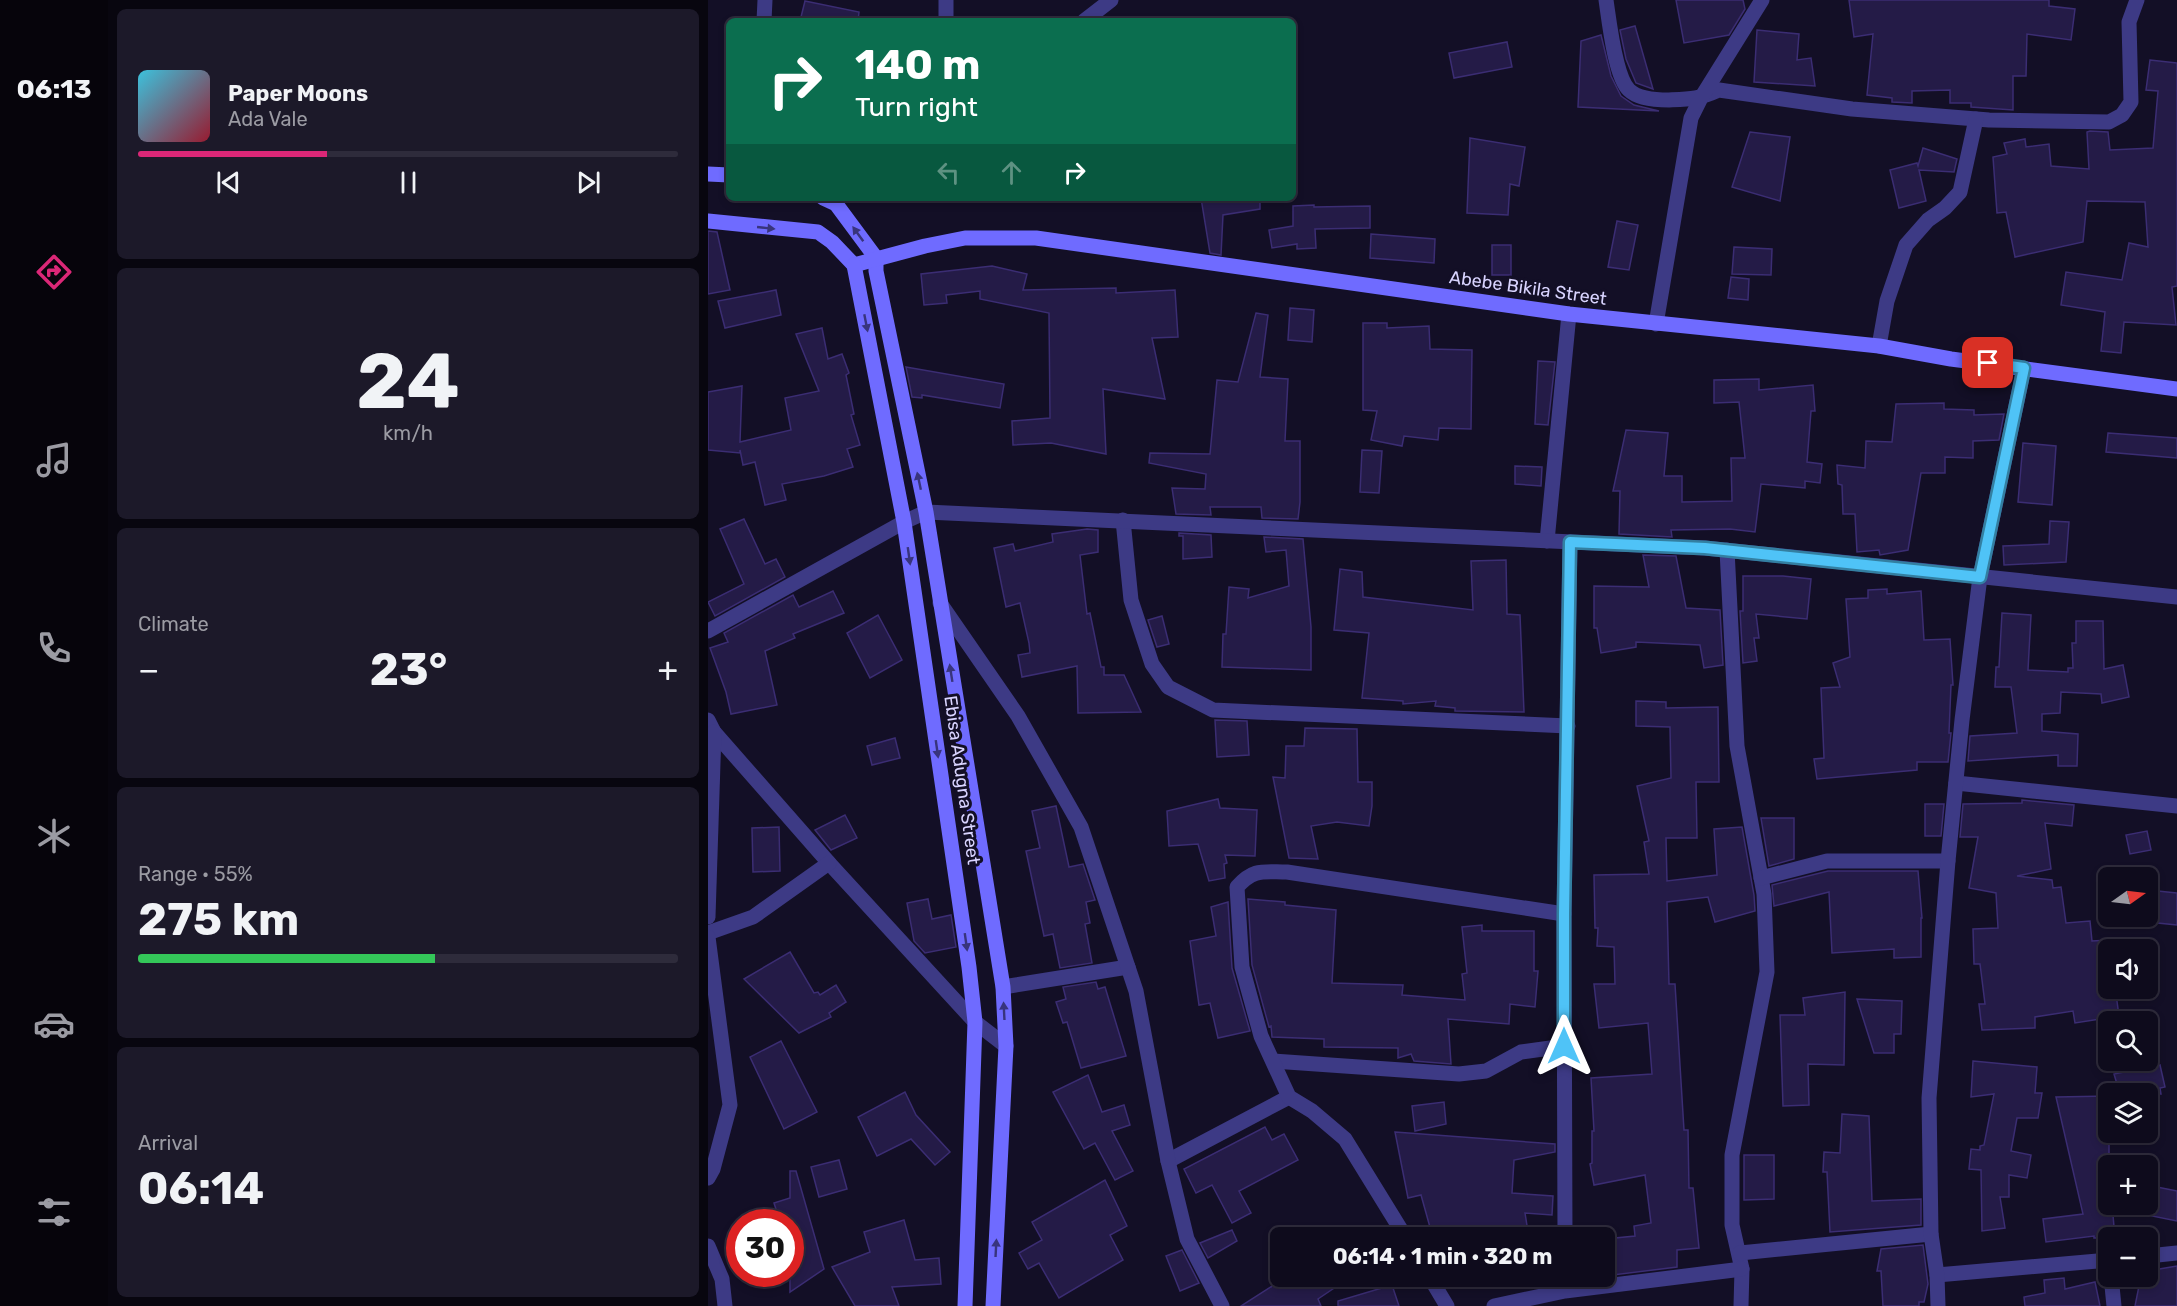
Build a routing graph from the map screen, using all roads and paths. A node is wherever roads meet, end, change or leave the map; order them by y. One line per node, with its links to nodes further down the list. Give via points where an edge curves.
1 (765, 0): 7 (street)
2 (946, 0): 8 (street)
3 (1111, 0): 9 (street)
4 (1606, 0): 10 (street, via 1615,58 1628,90 1643,98)
5 (1762, 0): 10 (street)
6 (2137, 0): 11 (street, via 2129,22 2131,102 2122,115 2109,122)
7 (764, 18)
8 (946, 18)
9 (1088, 18)
10 (1701, 98): 11 (street, via 1719,90 1852,110); 19 (street, via 1691,118)
11 (1976, 119): 20 (street, via 1959,192 1906,245 1887,300)
12 (708, 174): 13 (main road)
13 (726, 176)
14 (830, 201): 16 (main road, one-way to 14, via 836,204)
15 (708, 221): 17 (main road, one-way to 17, via 818,232)
16 (876, 258): 17 (main road, Abebe Bikila Street); 18 (main road, Abebe Bikila Street, via 965,238 1036,238); 23 (main road, Ebisa Adugna Street, one-way to 16)
17 (854, 265): 25 (main road, Ebisa Adugna Street, one-way to 25)
18 (1569, 314): 19 (main road, Abebe Bikila Street); 26 (street)
19 (1656, 324): 20 (main road, Abebe Bikila Street)
20 (1879, 346): 21 (main road, Abebe Bikila Street)
21 (2024, 368): 22 (main road, Abebe Bikila Street); 29 (street)
22 (2177, 389)
23 (926, 512): 24 (street); 25 (street); 31 (main road, Ebisa Adugna Street)
24 (1123, 520): 26 (street); 34 (street, via 1131,600 1152,664 1168,687 1213,710)
25 (904, 522): 32 (street); 45 (main road, Ebisa Adugna Street, one-way to 45)
26 (1547, 542): 27 (street)
27 (1570, 542): 28 (street); 34 (street)
28 (1727, 550): 29 (street); 39 (street, via 1737,746)
29 (1980, 577): 30 (street); 35 (street)
30 (2177, 597)
31 (940, 603): 43 (street, via 1018,716 1081,827); 44 (main road, Ebisa Adugna Street, one-way to 31)
32 (708, 631)
33 (711, 726): 38 (street); 41 (street)
34 (1568, 726): 40 (street)
35 (1956, 783): 36 (street); 37 (street)
36 (2177, 806)
37 (1948, 861): 39 (street, via 1827,861); 54 (street, via 1929,1098)
38 (829, 863): 42 (street, via 753,917); 45 (street)
39 (1761, 878): 56 (street, via 1767,972 1731,1155 1732,1225)
40 (1564, 914): 47 (street); 48 (street, via 1287,872 1247,876 1237,887 1242,967 1261,1036)
41 (708, 917)
42 (708, 935): 51 (street, via 729,1105 714,1169)
43 (1128, 968): 44 (street); 50 (street)
44 (1003, 987): 46 (main road, Ebisa Adugna Street, one-way to 44)
45 (975, 1022): 46 (street); 67 (main road, Ebisa Adugna Street)
46 (1005, 1046): 68 (main road, Ebisa Adugna Street, one-way to 46)
47 (1564, 1046): 48 (street, via 1521,1052 1486,1071 1459,1074); 53 (street)
48 (1273, 1061): 49 (street)
49 (1288, 1097): 50 (street); 52 (street, via 1345,1139)
50 (1168, 1161): 69 (street, via 1187,1239)
51 (708, 1178)
52 (1399, 1227)
53 (1565, 1227)
54 (1931, 1234): 56 (street); 61 (street)
55 (708, 1246): 66 (street, via 722,1279)
56 (1740, 1252): 60 (street)
57 (2177, 1253): 58 (street)
58 (2158, 1255)
59 (2098, 1261): 61 (street)
60 (1742, 1269): 62 (street); 72 (street)
61 (1937, 1275): 73 (street)
62 (1615, 1280)
63 (1436, 1287): 70 (street)
64 (1555, 1287): 71 (street)
65 (2112, 1287): 74 (street)
66 (725, 1306)
67 (965, 1306)
68 (993, 1306)
69 (1222, 1306)
70 (1447, 1306)
71 (1494, 1306)
72 (1741, 1306)
73 (1938, 1306)
74 (2114, 1306)

